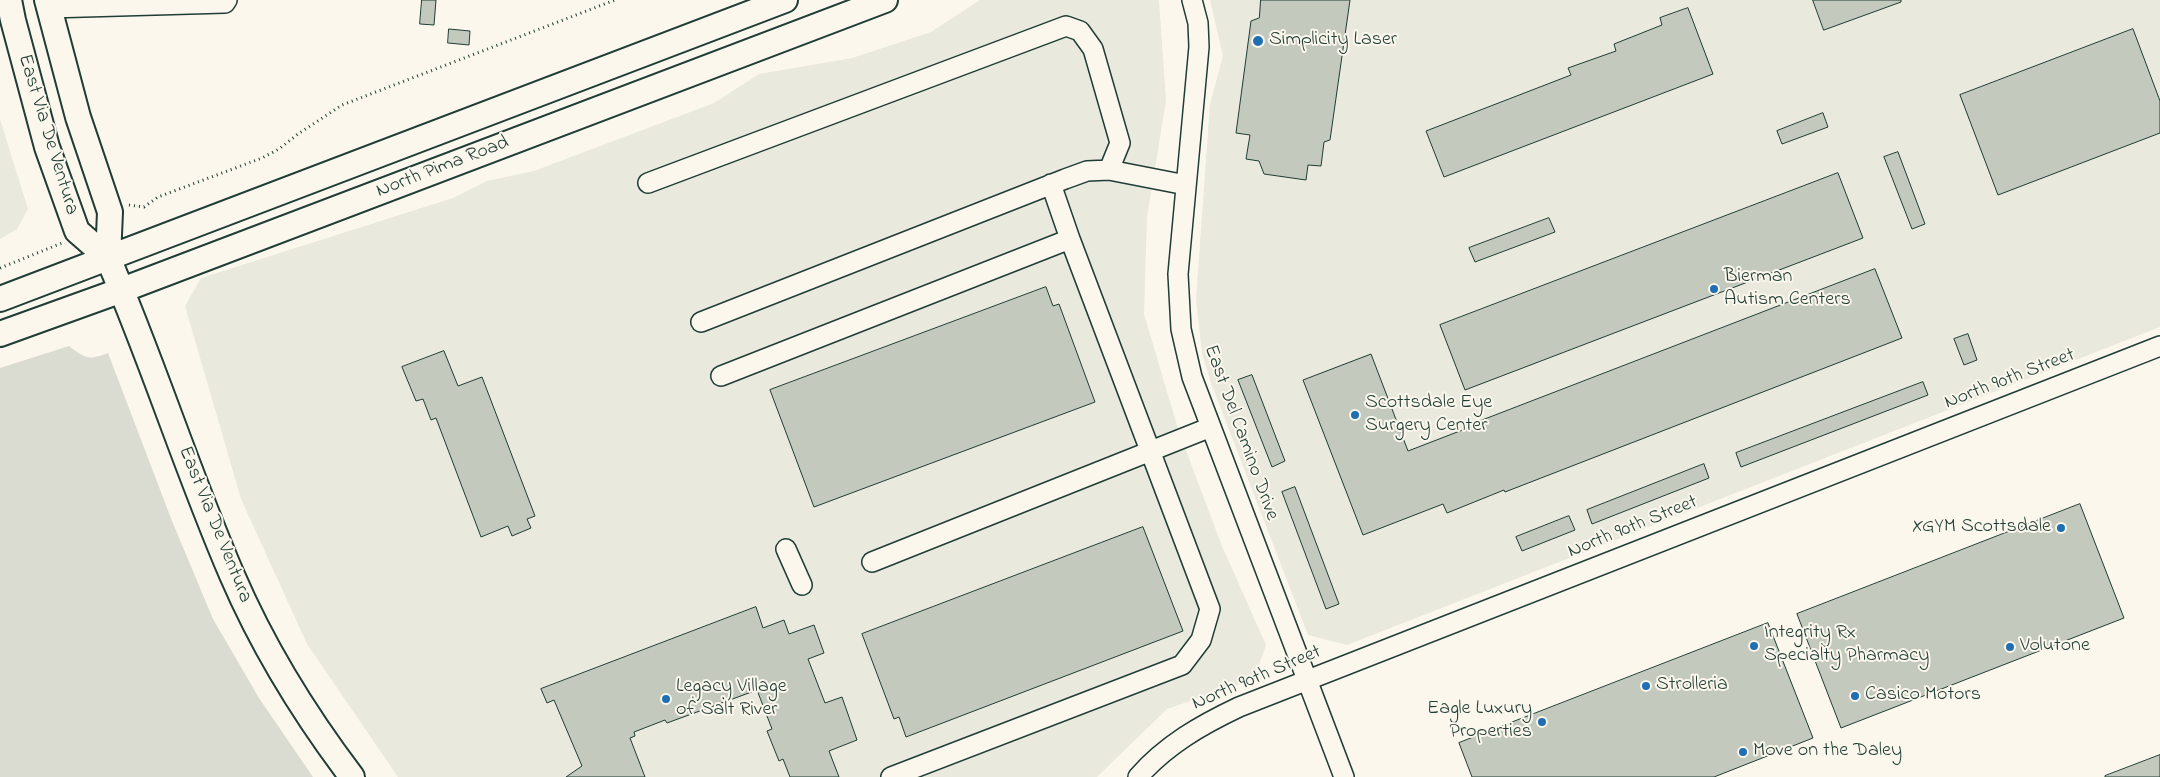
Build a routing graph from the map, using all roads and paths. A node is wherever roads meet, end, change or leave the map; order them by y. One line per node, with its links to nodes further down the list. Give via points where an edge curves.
1 (227, 0): 6 (street, via 225,3)
2 (615, 0): 12 (path, via 342,105 262,158 158,197 144,207)
3 (785, 0): 15 (main road, North Pima Road)
4 (885, 0): 17 (main road, North Pima Road)
5 (1192, 0): 11 (street, East Del Camino Drive, via 1198,23 1199,47)
6 (48, 4): 15 (main road, East Via De Ventura, via 78,117 110,212)
7 (7, 8): 15 (main road, East Via De Ventura, via 47,147 77,231)
8 (1109, 170): 9 (street, via 1120,143 1093,49 1080,31 1066,26); 10 (street, via 1087,171); 11 (street)
9 (648, 183)
10 (1051, 184): 14 (street); 19 (street)
11 (1186, 185): 23 (street, East Del Camino Drive, via 1178,274 1179,311 1186,354)
12 (126, 204)
13 (66, 237): 16 (path, via 61,244)
14 (1070, 239): 22 (street); 24 (street)
15 (108, 258): 17 (main road, East Via De Ventura); 18 (main road, North Pima Road)
16 (0, 268)
17 (122, 290): 20 (main road, North Pima Road); 29 (main road, East Via De Ventura, via 239,591 285,677)
18 (0, 298)
19 (700, 322)
20 (0, 334)
21 (2160, 346): 28 (street, North 90th Street)
22 (721, 376)
23 (1211, 427): 24 (street); 28 (street, East Del Camino Drive)
24 (1150, 451): 26 (street); 30 (street, via 1210,609 1201,640 1182,665)
25 (786, 549): 27 (street)
26 (872, 562)
27 (802, 585)
28 (1307, 681): 31 (street, North 90th Street, via 1212,720 1176,741); 32 (street, East Del Camino Drive)
29 (352, 777)
30 (891, 777)
31 (1138, 777)
32 (1344, 777)

